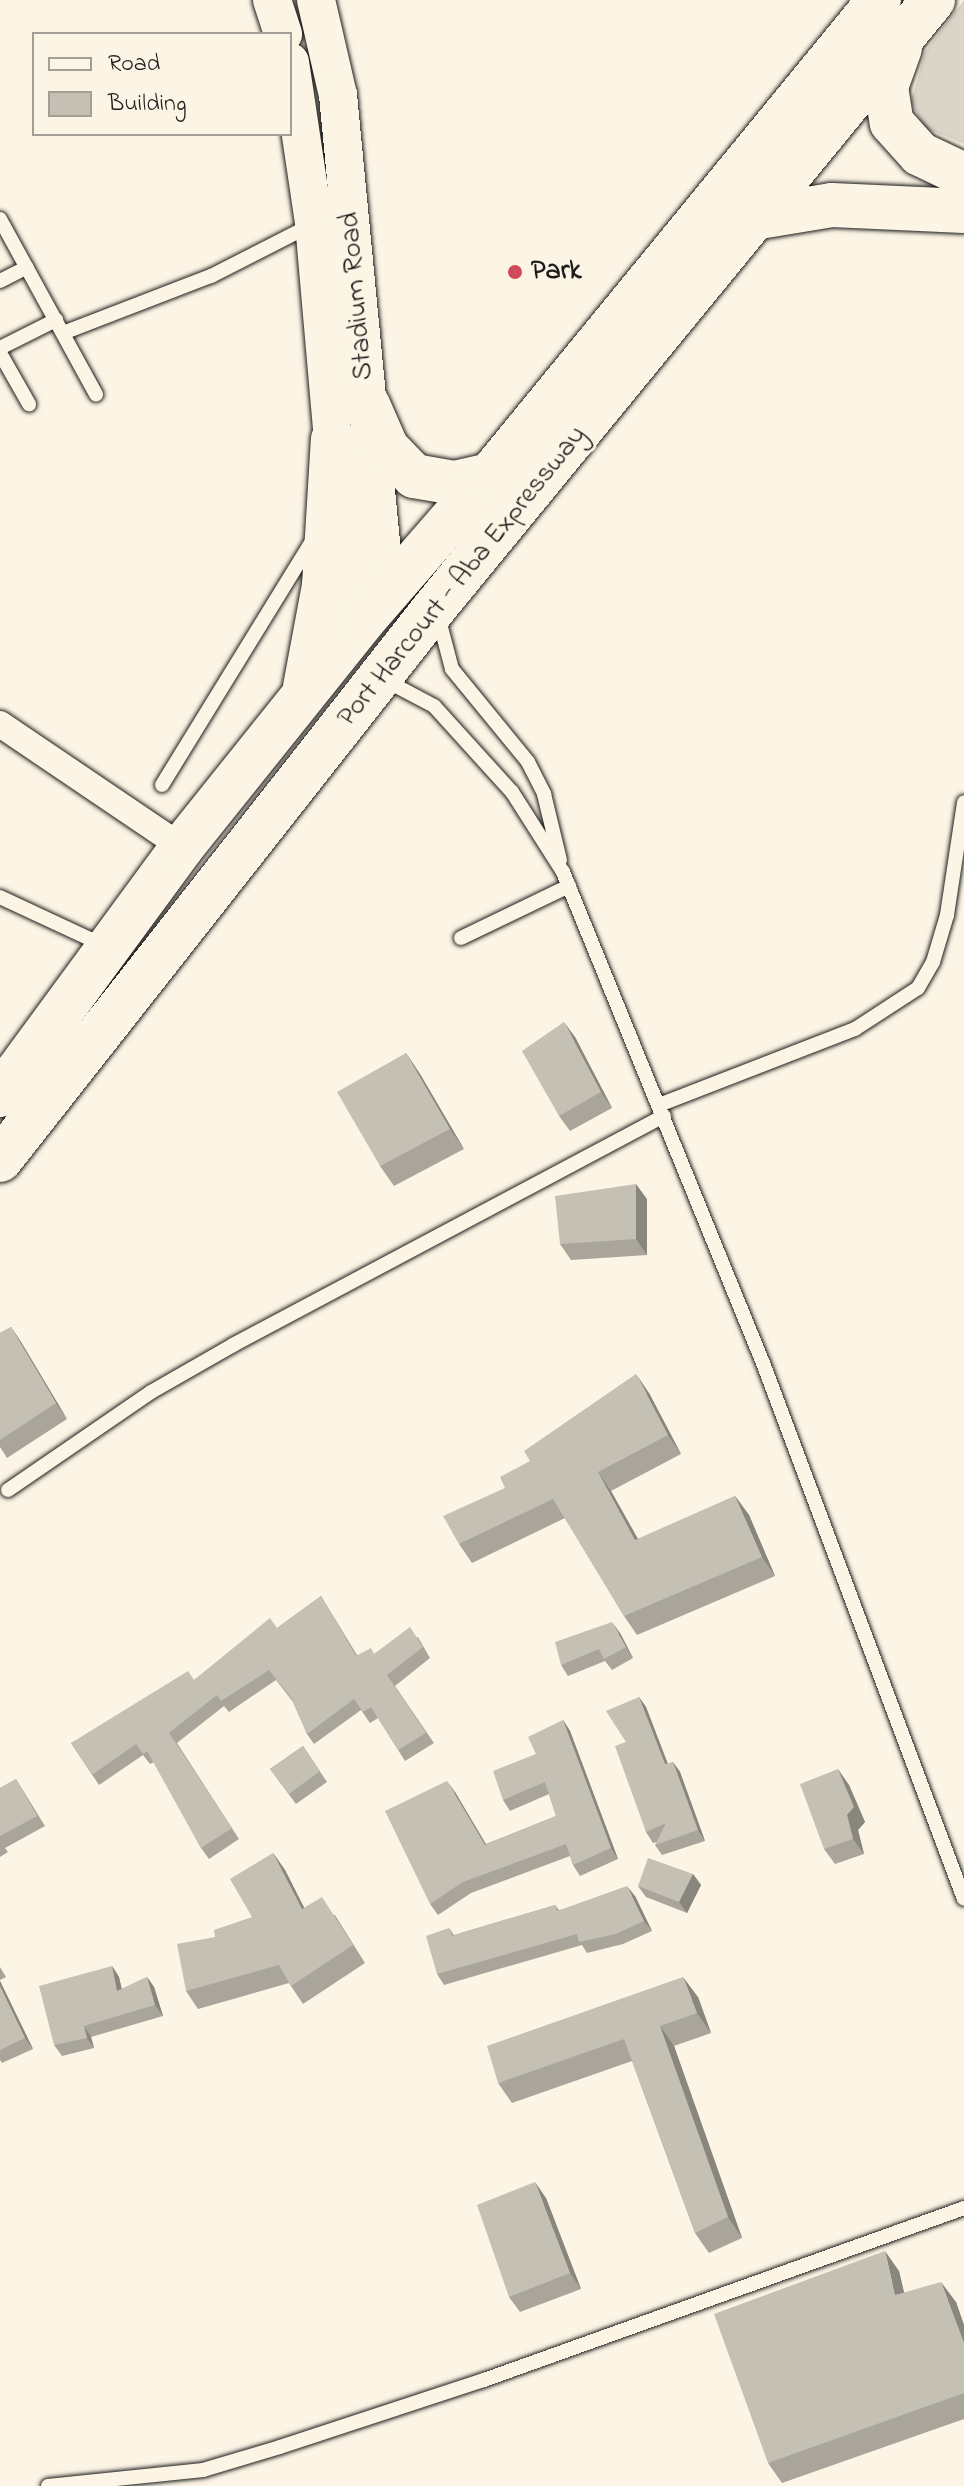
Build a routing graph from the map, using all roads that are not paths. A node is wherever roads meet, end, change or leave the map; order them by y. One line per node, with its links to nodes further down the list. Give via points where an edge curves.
1 (272, 0): 5 (main road)
2 (316, 0): 19 (main road, Stadium Road, via 338,95)
3 (879, 0): 21 (highway, Port Harcourt - Aba Expressway)
4 (933, 0): 6 (highway, Port Harcourt - Aba Expressway)
5 (282, 32)
6 (903, 37): 8 (highway, via 886,87 892,123 920,154); 10 (highway, Port Harcourt - Aba Expressway)
7 (292, 75): 12 (main road, Stadium Road)
8 (964, 175)
9 (964, 211): 10 (highway, via 832,205)
10 (753, 218): 23 (highway, Port Harcourt - Aba Expressway)
11 (0, 219): 13 (lane)
12 (314, 223): 15 (lane, via 211,276); 20 (main road, Stadium Road)
13 (27, 267): 14 (lane); 15 (lane)
14 (0, 281)
15 (59, 326): 16 (lane); 17 (lane)
16 (0, 351): 18 (lane)
17 (96, 394)
18 (29, 404)
19 (368, 405): 21 (highway, via 387,448 414,476 455,483); 24 (main road, Stadium Road)
20 (333, 439): 22 (highway); 24 (main road, Stadium Road)
21 (490, 475): 24 (highway, Port Harcourt - Aba Expressway)
22 (329, 513): 26 (highway, via 324,585); 28 (lane)
23 (436, 606): 25 (highway, Port Harcourt - Aba Expressway); 31 (lane, via 452,669 528,762 544,794)
24 (374, 608): 26 (highway, Port Harcourt - Aba Expressway)
25 (381, 679): 31 (lane, via 434,706 512,792); 37 (highway, Port Harcourt - Aba Expressway)
26 (303, 696): 30 (highway, Port Harcourt - Aba Expressway)
27 (0, 724): 30 (street)
28 (162, 785)
29 (964, 802): 36 (lane, via 947,915 933,962 918,988 855,1029)
30 (182, 847): 34 (highway, Port Harcourt - Aba Expressway)
31 (566, 879): 33 (lane); 36 (lane)
32 (0, 897): 34 (lane)
33 (461, 938)
34 (109, 948): 35 (highway, Port Harcourt - Aba Expressway)
35 (5, 1080)
36 (661, 1110): 38 (lane, via 192,1369); 39 (lane)
37 (0, 1160)
38 (8, 1490)
39 (964, 1899)
40 (964, 2208): 41 (lane, via 484,2380 280,2447 203,2470)
41 (48, 2486)

